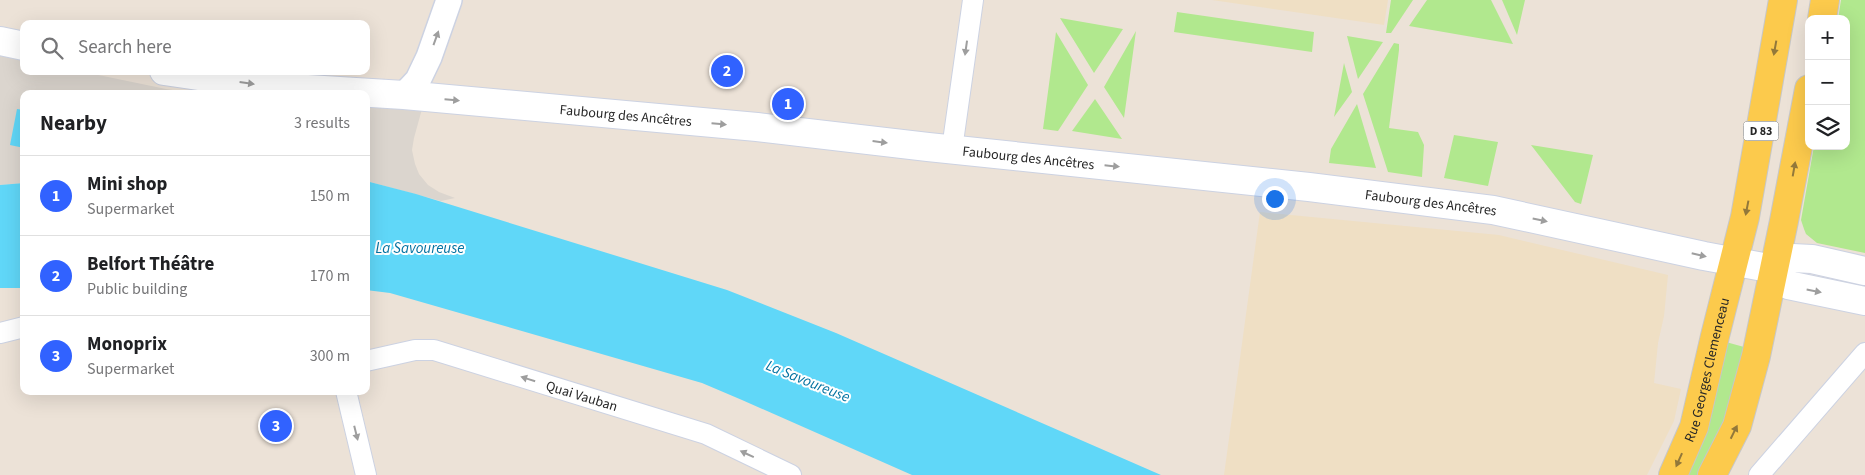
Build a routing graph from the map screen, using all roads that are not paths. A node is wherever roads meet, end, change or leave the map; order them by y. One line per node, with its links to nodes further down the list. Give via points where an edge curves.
1 (449, 0): 11 (street, one-way to 1, via 418,80 429,57)
2 (973, 0): 13 (street, one-way to 13)
3 (1783, 0): 14 (main road, D 83, one-way to 14, via 1752,181)
4 (1825, 0): 5 (main road)
5 (1823, 15)
6 (0, 40): 7 (main road)
7 (20, 45)
8 (188, 75): 9 (main road, Faubourg des Ancêtres, one-way to 9)
9 (276, 90)
10 (370, 94): 11 (main road, Faubourg des Ancêtres)
11 (404, 95): 13 (main road, Faubourg des Ancêtres, one-way to 13, via 757,127)
12 (1806, 105): 15 (main road, D 83, one-way to 12)
13 (952, 149): 14 (main road, Faubourg des Ancêtres, one-way to 14, via 1493,210)
14 (1734, 262): 15 (main road, Faubourg des Ancêtres); 25 (main road, Rue Georges Clemenceau / D 83, one-way to 25, via 1694,427)
15 (1774, 269): 16 (main road, via 1792,258 1812,259); 17 (main road, one-way to 17, via 1788,285); 26 (main road, D 83, one-way to 15, via 1737,426)
16 (1865, 271)
17 (1865, 302)
18 (20, 329): 19 (street)
19 (1, 337)
20 (1865, 353): 27 (street)
21 (370, 361): 24 (street, Quai Vauban, one-way to 21, via 706,434 434,350 415,350)
22 (347, 395): 23 (street, one-way to 23)
23 (366, 475)
24 (791, 475)
25 (1673, 475)
26 (1712, 475)
27 (1759, 475)

